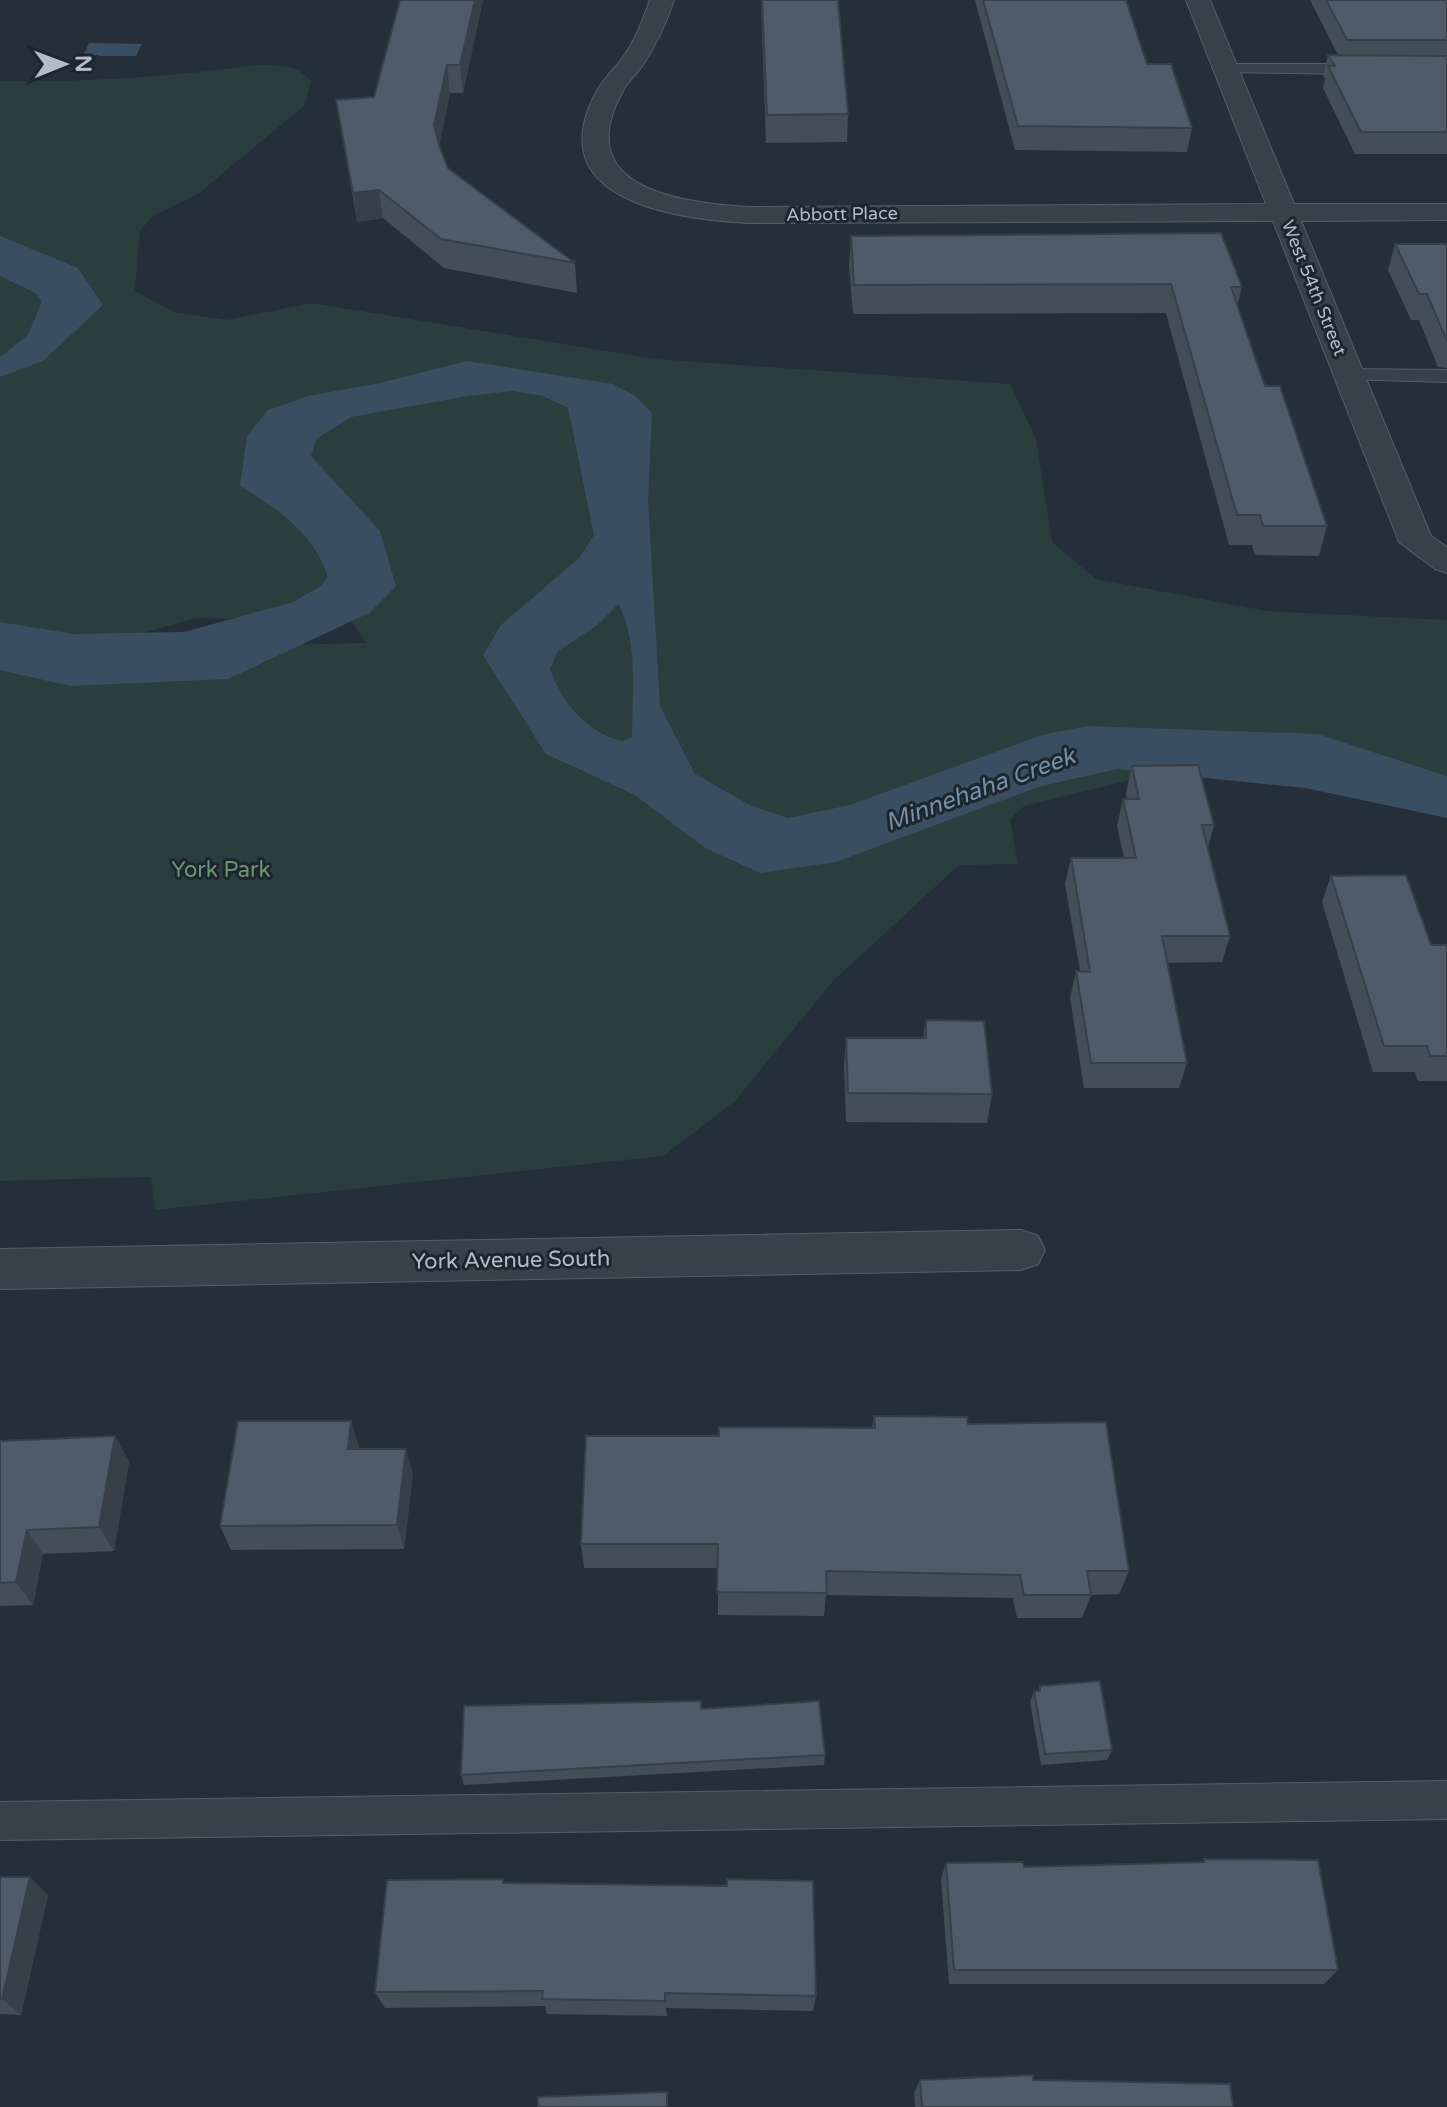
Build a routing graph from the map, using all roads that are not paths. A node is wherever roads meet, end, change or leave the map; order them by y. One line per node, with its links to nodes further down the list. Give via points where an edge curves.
1 (662, 0): 5 (street, Abbott Place, via 653,27 610,89 597,118 593,149 602,170 624,189 660,203 702,213 749,215)
2 (1198, 0): 3 (street, West 54th Street)
3 (1226, 69): 4 (lane); 5 (street, West 54th Street)
4 (1373, 69)
5 (1283, 212): 6 (street); 7 (street, West 54th Street)
6 (1447, 212)
7 (1349, 375): 8 (lane); 9 (street, West 54th Street, via 1416,542)
8 (1447, 376)
9 (1447, 562)
10 (1021, 1250): 11 (street, York Avenue South)
11 (0, 1269)
12 (1447, 1800): 13 (lane)
13 (0, 1821)

